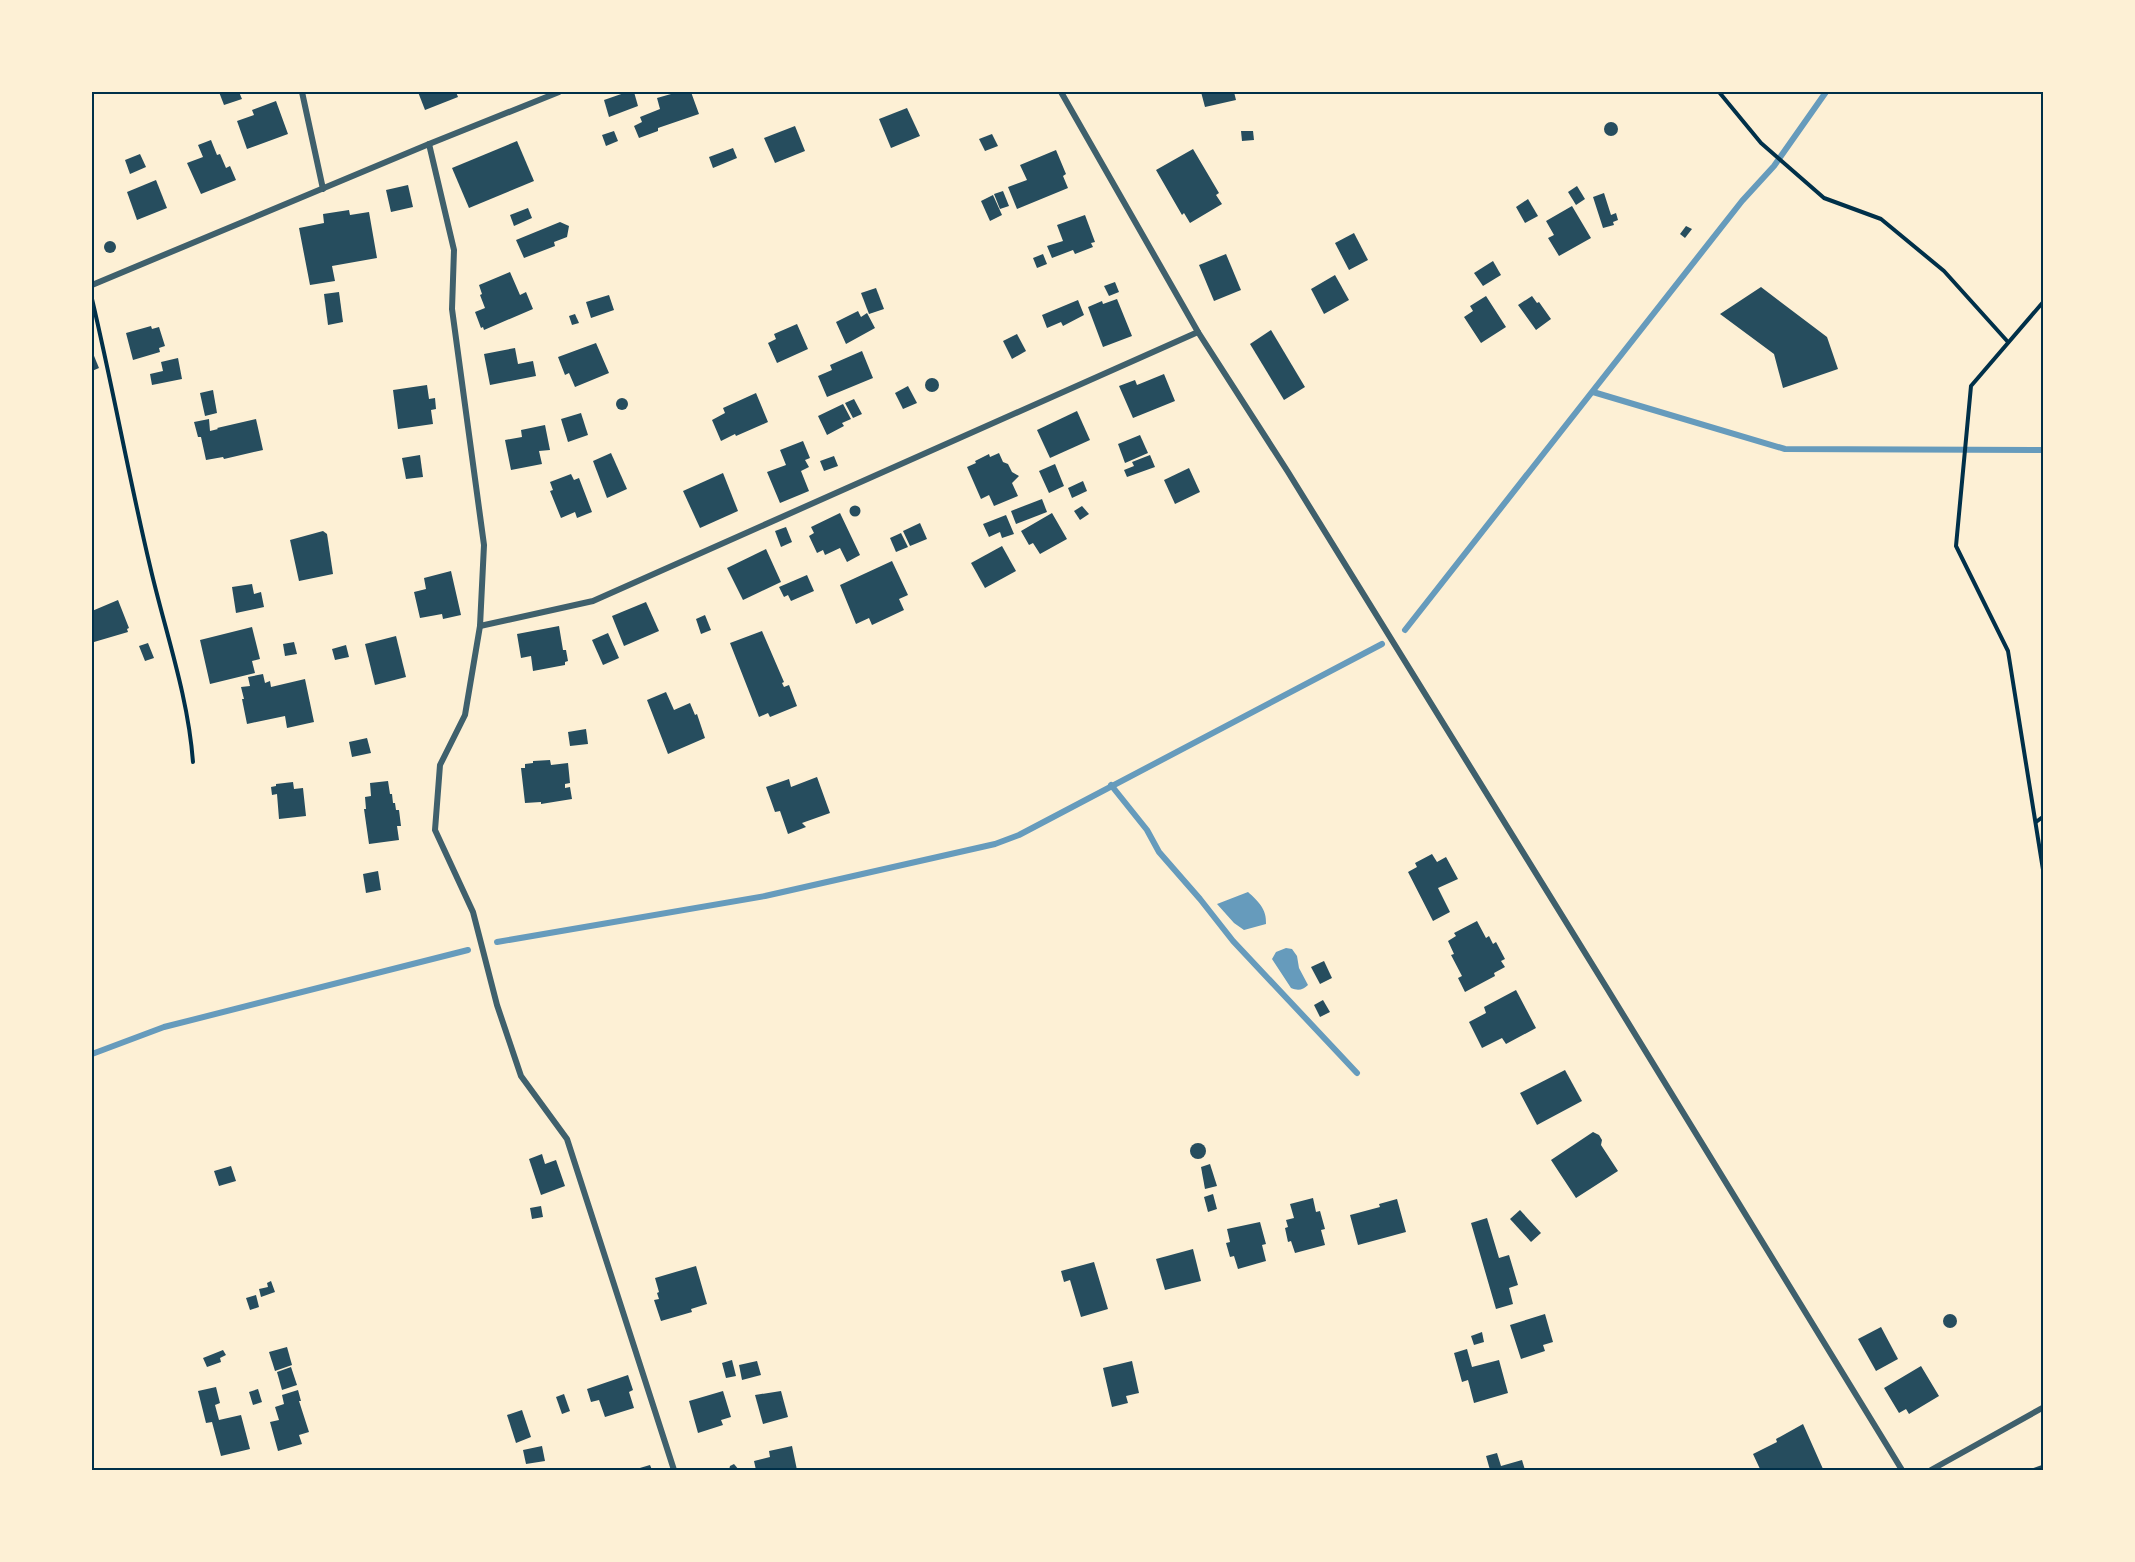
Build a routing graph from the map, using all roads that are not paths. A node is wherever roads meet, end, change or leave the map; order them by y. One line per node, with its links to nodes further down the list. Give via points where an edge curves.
1 (302, 92): 5 (street)
2 (559, 92): 4 (street)
3 (1061, 92): 7 (street)
4 (429, 144): 5 (street); 8 (street, via 454,250 452,309 483,544)
5 (323, 189): 6 (street)
6 (92, 285)
7 (1198, 332): 8 (street, via 593,601); 11 (street)
8 (480, 626): 10 (street, via 465,715 440,765 435,830 473,912 497,1005 521,1076 567,1139)
9 (2043, 1407): 12 (street)
10 (674, 1470)
11 (1902, 1470)
12 (1931, 1470)

